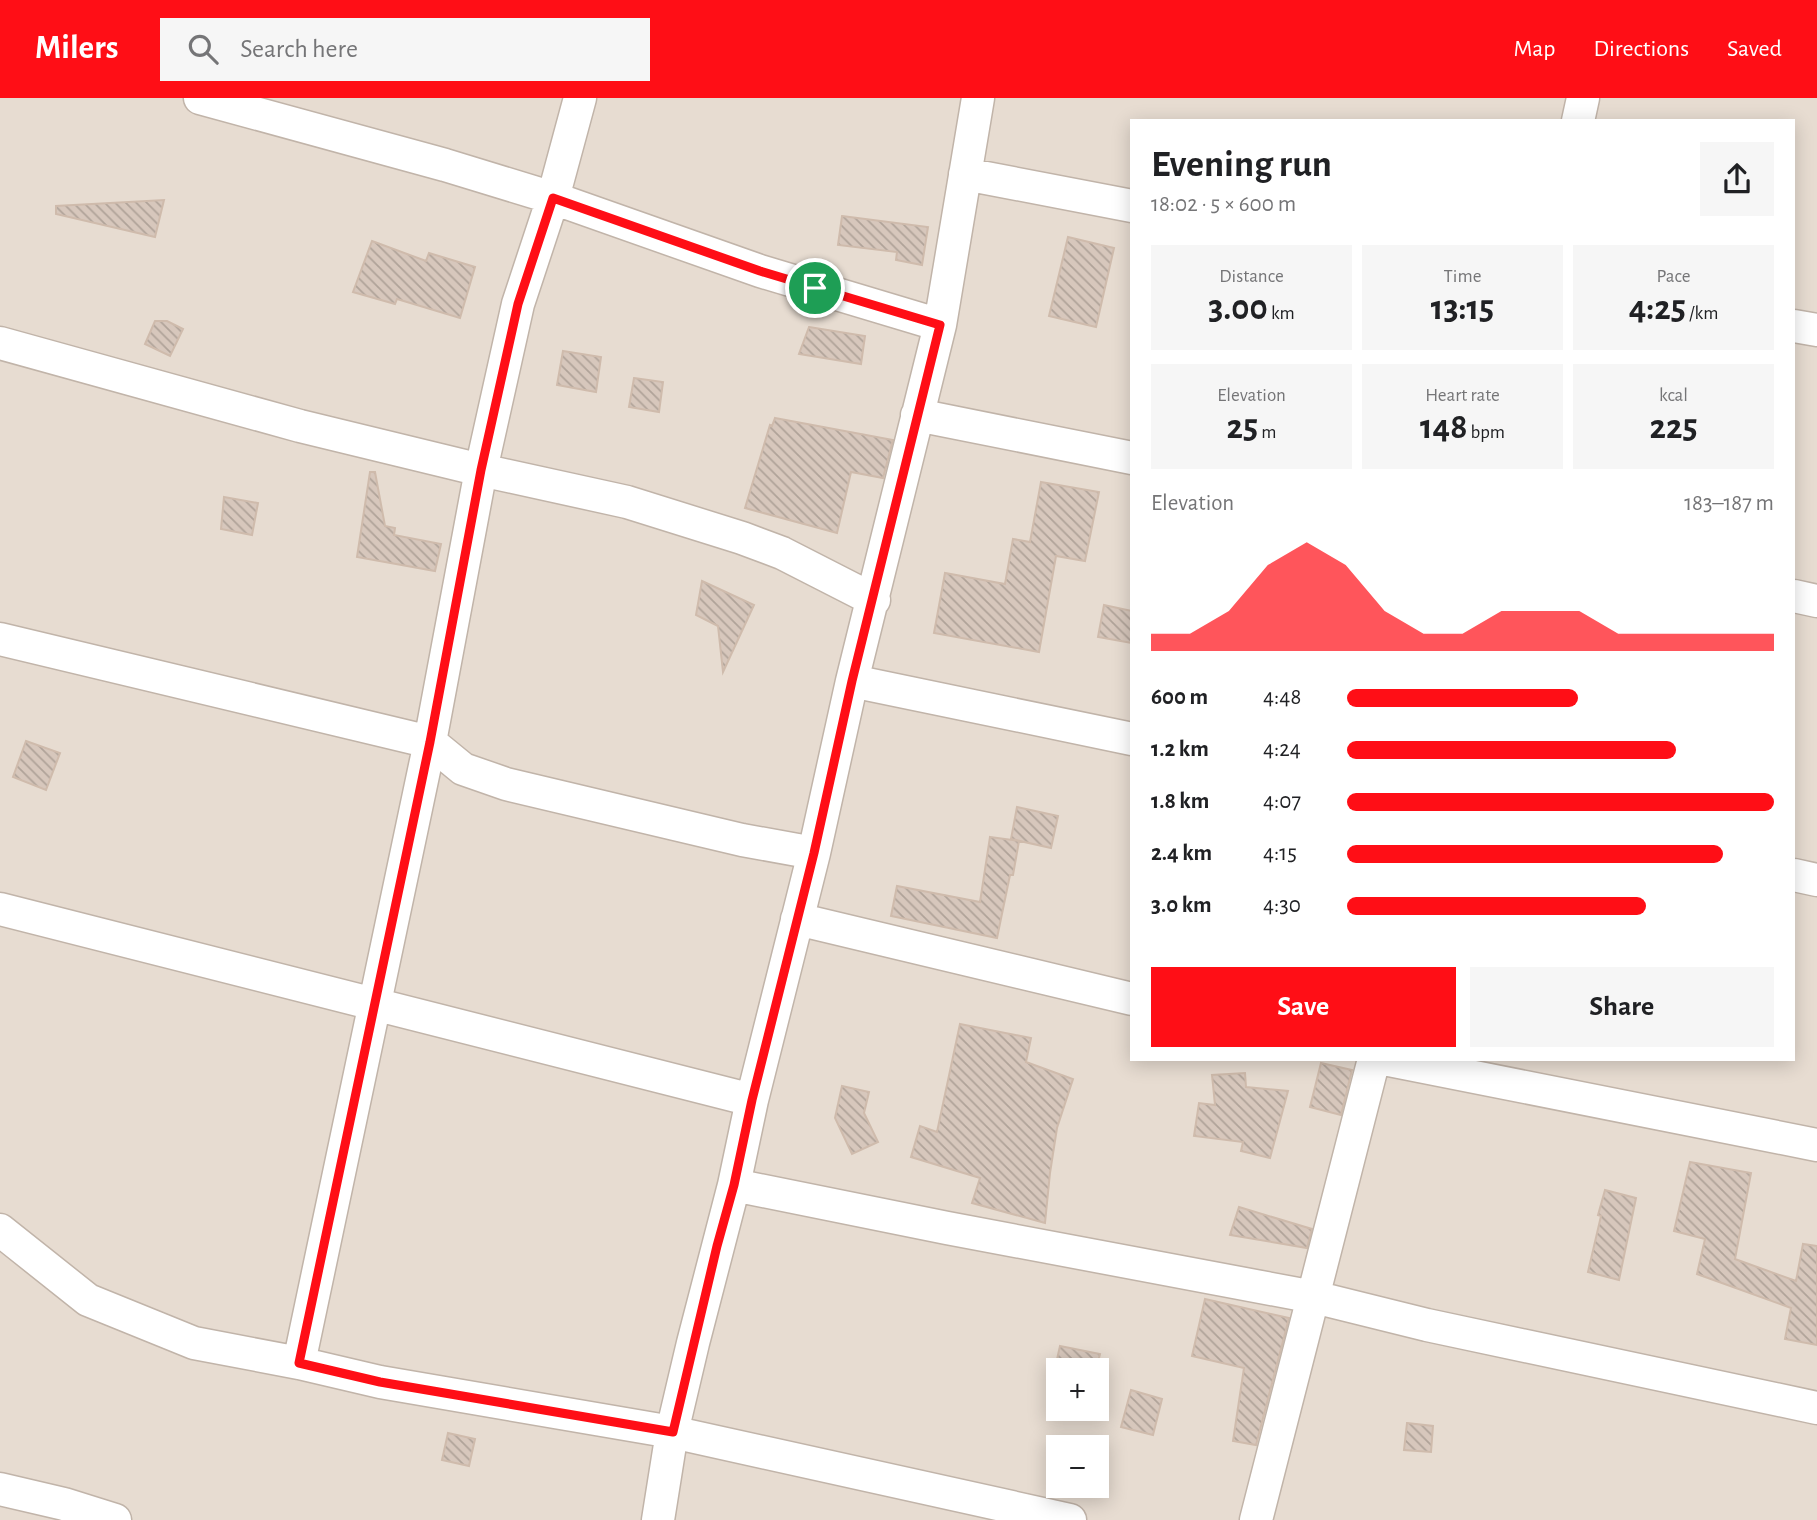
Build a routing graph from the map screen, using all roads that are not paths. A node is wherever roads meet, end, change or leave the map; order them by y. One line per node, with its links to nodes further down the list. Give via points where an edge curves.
1 (200, 98): 7 (street)
2 (580, 98): 7 (street)
3 (978, 98): 6 (street)
4 (1583, 98): 5 (street)
5 (1578, 119)
6 (965, 174): 8 (street); 9 (street)
7 (553, 198): 9 (street, via 760,271); 15 (street, via 518,304)
8 (1130, 206)
9 (940, 325): 13 (street)
10 (1795, 327): 11 (street)
11 (1817, 330)
12 (0, 343): 15 (street, via 300,426)
13 (917, 415): 14 (street); 17 (street)
14 (1130, 458)
15 (481, 470): 17 (street, via 627,502 742,538); 22 (street)
16 (1795, 596): 18 (street)
17 (874, 600): 20 (street)
18 (1817, 601)
19 (0, 639): 22 (street)
20 (852, 681): 21 (street); 23 (street)
21 (1130, 739)
22 (430, 742): 23 (street, via 463,769 506,784); 29 (street)
23 (814, 853): 27 (street)
24 (1795, 875): 25 (street)
25 (1817, 880)
26 (0, 909): 29 (street)
27 (797, 919): 28 (street); 32 (street)
28 (1130, 999)
29 (375, 1005): 32 (street); 37 (street)
30 (1373, 1061): 36 (street)
31 (1394, 1061): 33 (street)
32 (752, 1100): 34 (street)
33 (1817, 1145)
34 (734, 1185): 36 (street); 39 (street)
35 (0, 1230): 37 (street, via 88,1300 194,1343)
36 (1314, 1297): 38 (street); 44 (street)
37 (299, 1363): 39 (street, via 380,1382)
38 (1817, 1408)
39 (673, 1432): 42 (street); 43 (street)
40 (0, 1489): 41 (street)
41 (115, 1520)
42 (658, 1520)
43 (1070, 1520)
44 (1256, 1520)

